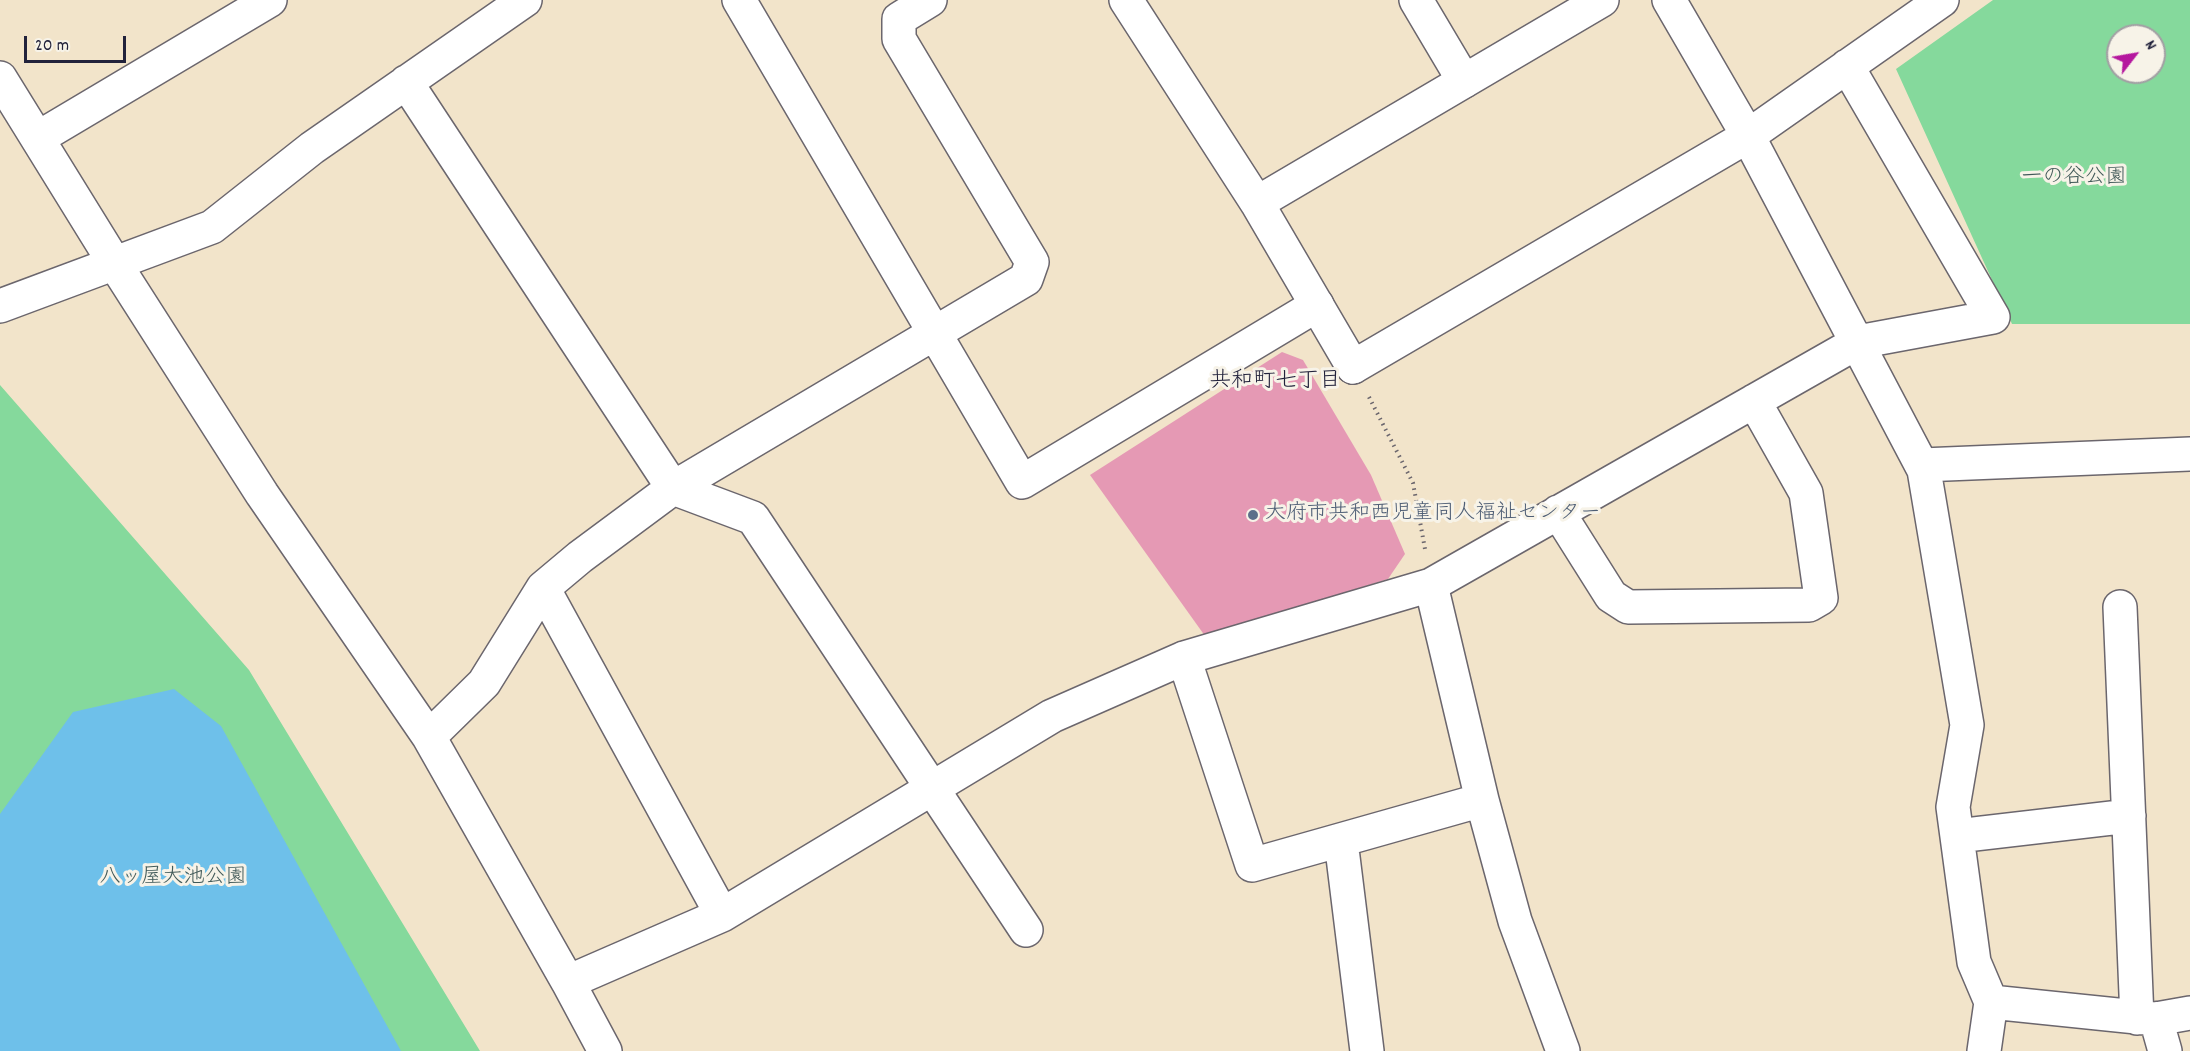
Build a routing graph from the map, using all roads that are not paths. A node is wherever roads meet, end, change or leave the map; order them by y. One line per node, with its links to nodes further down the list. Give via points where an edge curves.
1 (270, 0): 15 (street)
2 (525, 0): 13 (street)
3 (739, 0): 20 (street)
4 (930, 0): 20 (street, via 899,19 899,39 1032,262 1026,279)
5 (1126, 0): 16 (street)
6 (1416, 0): 12 (street)
7 (1602, 0): 12 (street)
8 (1669, 0): 14 (street)
9 (1942, 0): 10 (street)
10 (1847, 66): 14 (street); 21 (street, via 1993,317)
11 (0, 78): 15 (street)
12 (1464, 81): 16 (street)
13 (406, 82): 17 (street, via 312,148 212,227); 25 (street)
14 (1748, 136): 18 (street, via 1353,367); 21 (street)
15 (38, 138): 17 (street)
16 (1257, 203): 18 (street)
17 (115, 264): 19 (street); 31 (street, via 262,494)
18 (1317, 305): 20 (street, via 1022,482)
19 (0, 306)
20 (936, 332): 25 (street)
21 (1858, 342): 22 (street); 24 (street)
22 (1754, 401): 26 (street); 26 (street, via 1806,493 1821,598 1815,602 1628,607 1611,596)
23 (2190, 454): 24 (street)
24 (1922, 465): 35 (street, via 1967,725 1953,807)
25 (674, 488): 28 (street); 32 (street, via 753,518)
26 (1558, 512): 27 (street)
27 (1431, 585): 30 (street); 33 (street)
28 (543, 588): 31 (street, via 484,683); 37 (street)
29 (2120, 607): 34 (street)
30 (1184, 658): 32 (street, via 1052,716); 36 (street, via 1252,865)
31 (429, 737): 39 (street)
32 (931, 788): 37 (street); 38 (street)
33 (1482, 800): 36 (street); 45 (street, via 1515,921)
34 (2129, 816): 35 (street); 42 (street)
35 (1957, 836): 40 (street, via 1974,962)
36 (1341, 842): 44 (street)
37 (722, 915): 39 (street)
38 (1026, 930)
39 (568, 982): 43 (street)
40 (1991, 1002): 42 (street); 46 (street)
41 (2190, 1013): 42 (street)
42 (2147, 1018): 47 (street)
43 (604, 1051)
44 (1367, 1051)
45 (1563, 1051)
46 (1984, 1051)
47 (2164, 1051)

